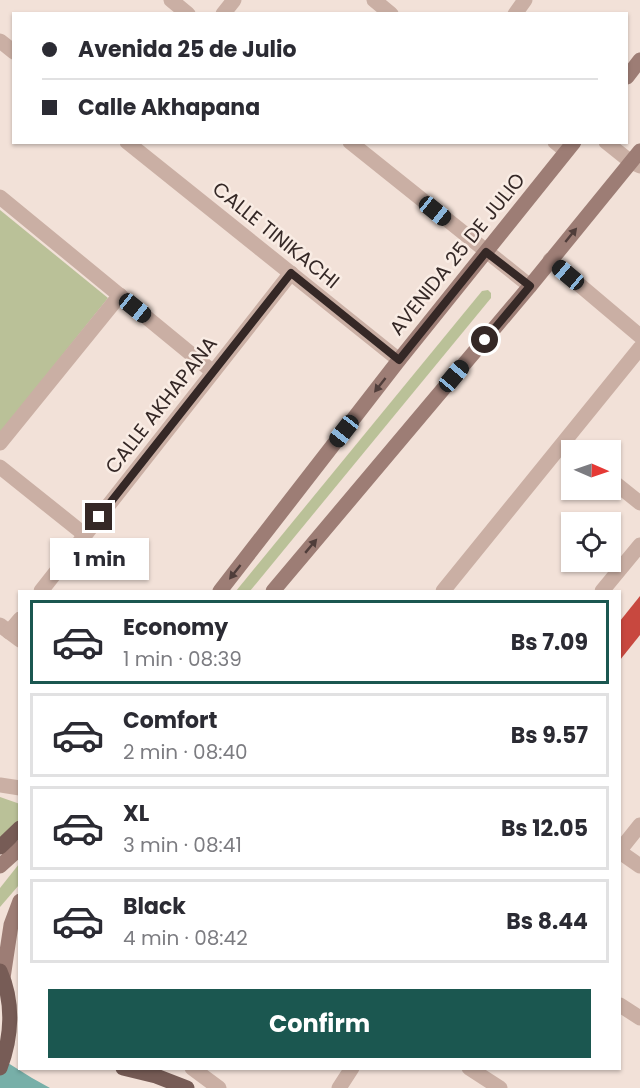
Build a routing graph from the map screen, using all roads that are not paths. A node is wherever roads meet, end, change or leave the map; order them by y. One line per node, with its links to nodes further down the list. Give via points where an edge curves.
1 (171, 0): 4 (street)
2 (234, 0): 5 (street)
3 (374, 0): 6 (street)
4 (186, 12)
5 (225, 12)
6 (389, 12)
7 (0, 41): 8 (street)
8 (12, 50)
9 (640, 60): 10 (main road)
10 (628, 76)
11 (130, 144): 19 (street, CALLE TINIKACHI)
12 (352, 144): 17 (street)
13 (609, 144): 15 (street)
14 (565, 145): 17 (main road, AVENIDA 25 DE JULIO)
15 (637, 160): 18 (main road, one-way to 15)
16 (0, 197): 21 (street)
17 (486, 252): 20 (street); 24 (main road, AVENIDA 25 DE JULIO)
18 (550, 260): 20 (main road); 22 (street)
19 (291, 273): 24 (street, CALLE TINIKACHI); 25 (street, CALLE AKHAPANA)
20 (530, 286): 36 (main road, one-way to 20)
21 (120, 295): 25 (street); 27 (street)
22 (640, 336)
23 (640, 348): 26 (street)
24 (399, 360): 35 (main road, AVENIDA 25 DE JULIO, one-way to 35)
25 (213, 372): 32 (street, CALLE AKHAPANA)
26 (575, 440)
27 (0, 443)
28 (561, 457): 37 (street)
29 (0, 467): 32 (street)
30 (621, 488): 31 (street)
31 (640, 504)
32 (85, 535): 34 (street, CALLE AKHAPANA)
33 (640, 545): 38 (street)
34 (42, 590)
35 (221, 590)
36 (274, 590)
37 (444, 590)
38 (603, 590)
39 (18, 621): 40 (street)
40 (9, 633)
41 (0, 784): 42 (street)
42 (18, 788)
43 (640, 825): 47 (street)
44 (18, 830): 45 (main road)
45 (0, 848)
46 (18, 850): 49 (main road)
47 (621, 850)
48 (621, 852): 50 (street)
49 (0, 866)
50 (640, 866)
51 (18, 906): 52 (main road)
52 (2, 975): 53 (main road)
53 (8, 994): 54 (main road); 57 (main road, via 9,1038)
54 (18, 1003)
55 (621, 1006): 56 (street)
56 (640, 1018)
57 (2, 1062)
58 (195, 1070): 63 (street)
59 (351, 1070): 64 (street)
60 (471, 1070): 65 (street)
61 (150, 1072): 62 (main road)
62 (187, 1088)
63 (219, 1088)
64 (339, 1088)
65 (500, 1088)

